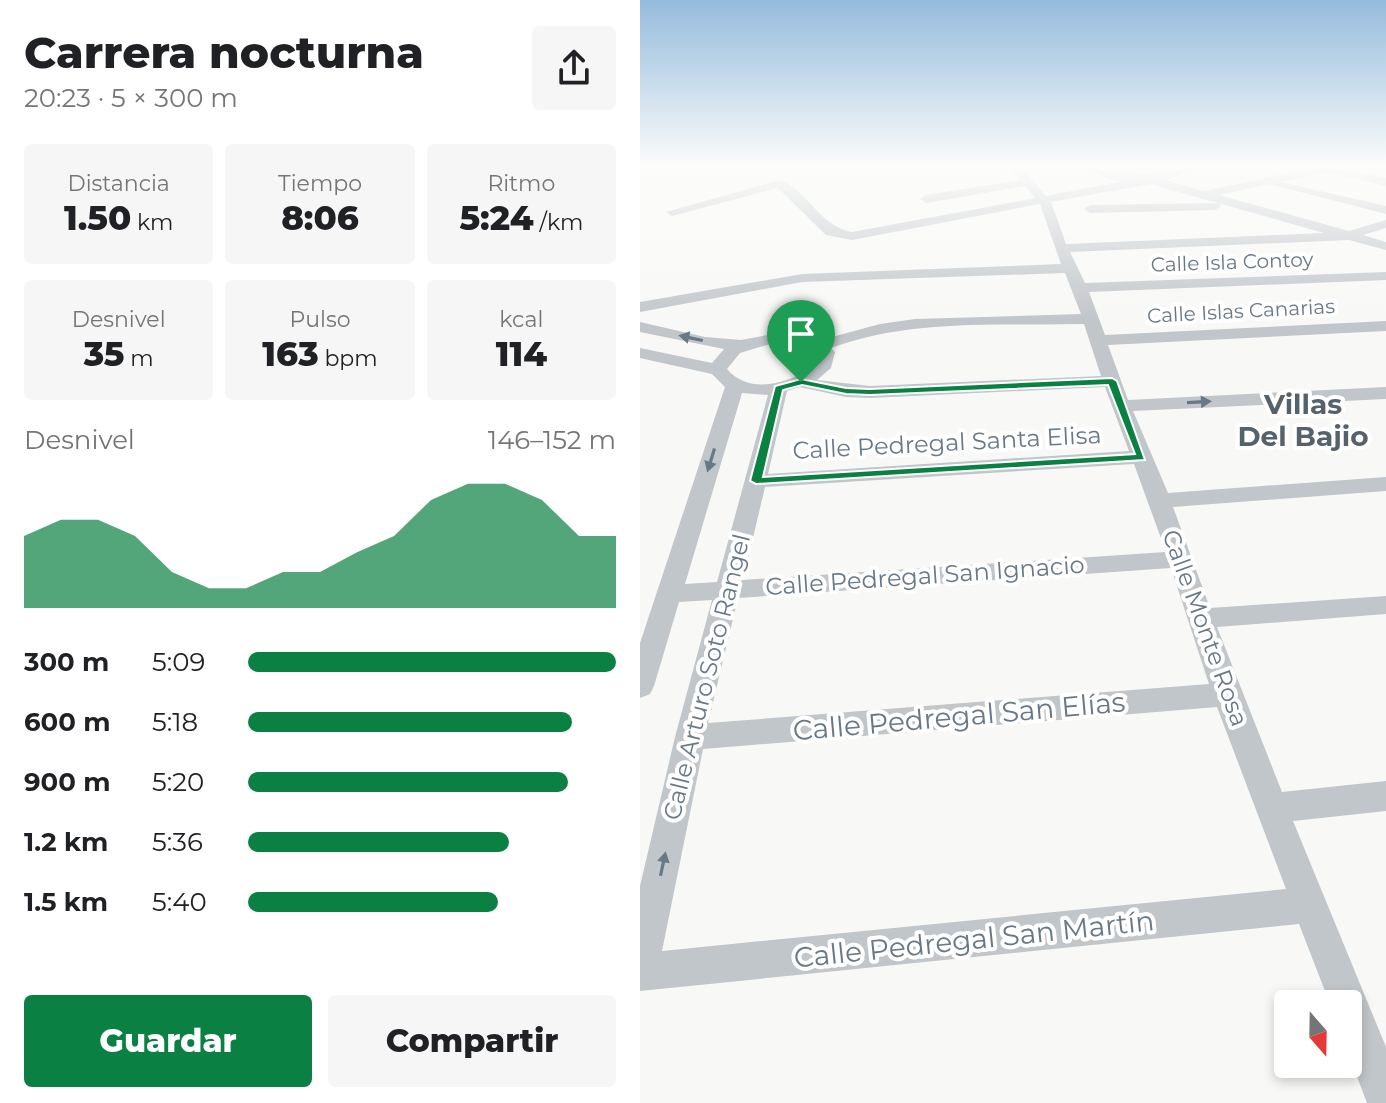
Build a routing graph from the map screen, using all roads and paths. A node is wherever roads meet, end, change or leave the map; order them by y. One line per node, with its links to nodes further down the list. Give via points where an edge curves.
1 (815, 216): 2 (street, via 843,236)
2 (954, 216)
3 (1057, 216): 9 (street, Calle Monte Rosa)
4 (1276, 216): 6 (street)
5 (1386, 224): 6 (street)
6 (1348, 236): 7 (street); 9 (street)
7 (1380, 244): 8 (street)
8 (1386, 264)
9 (1070, 268): 10 (street, Calle Isla Contoy); 11 (street, via 802,278); 14 (street, Calle Monte Rosa)
10 (1386, 276)
11 (640, 307)
12 (1386, 326): 14 (street, Calle Islas Canarias)
13 (640, 327): 15 (street, one-way to 13)
14 (1094, 330): 16 (street, Calle Islas Canarias, via 896,327 852,333); 21 (street, Calle Monte Rosa)
15 (742, 345): 16 (street, via 794,337); 18 (street, via 720,361)
16 (820, 346): 19 (street, via 826,352 822,368)
17 (640, 353): 18 (street)
18 (726, 378): 19 (street, via 755,390); 28 (street, one-way to 28)
19 (790, 385): 21 (street, via 870,392); 23 (street, Calle Arturo Soto Rangel)
20 (1386, 393): 21 (street, one-way to 20)
21 (1117, 394): 22 (street, Calle Monte Rosa)
22 (1141, 457): 23 (street, Calle Pedregal Santa Elisa); 25 (street, Calle Monte Rosa)
23 (756, 481): 27 (street, Calle Arturo Soto Rangel)
24 (1386, 484): 25 (street)
25 (1160, 501): 26 (street, Calle Monte Rosa)
26 (1181, 559): 27 (street, Calle Pedregal San Ignacio); 30 (street, Calle Monte Rosa)
27 (726, 589): 28 (street, Calle Pedregal San Ignacio); 33 (street, Calle Arturo Soto Rangel)
28 (669, 594): 31 (street)
29 (1386, 605): 30 (street)
30 (1202, 618): 32 (street, Calle Monte Rosa)
31 (640, 686)
32 (1227, 694): 33 (street, Calle Pedregal San Elías); 35 (street, Calle Monte Rosa)
33 (690, 737): 37 (street, Calle Arturo Soto Rangel, one-way to 33)
34 (1386, 796): 35 (street)
35 (1271, 808): 36 (street, Calle Monte Rosa)
36 (1308, 905): 37 (street, Calle Pedregal San Martín); 38 (street, Calle Monte Rosa)
37 (640, 970)
38 (1386, 1098)

